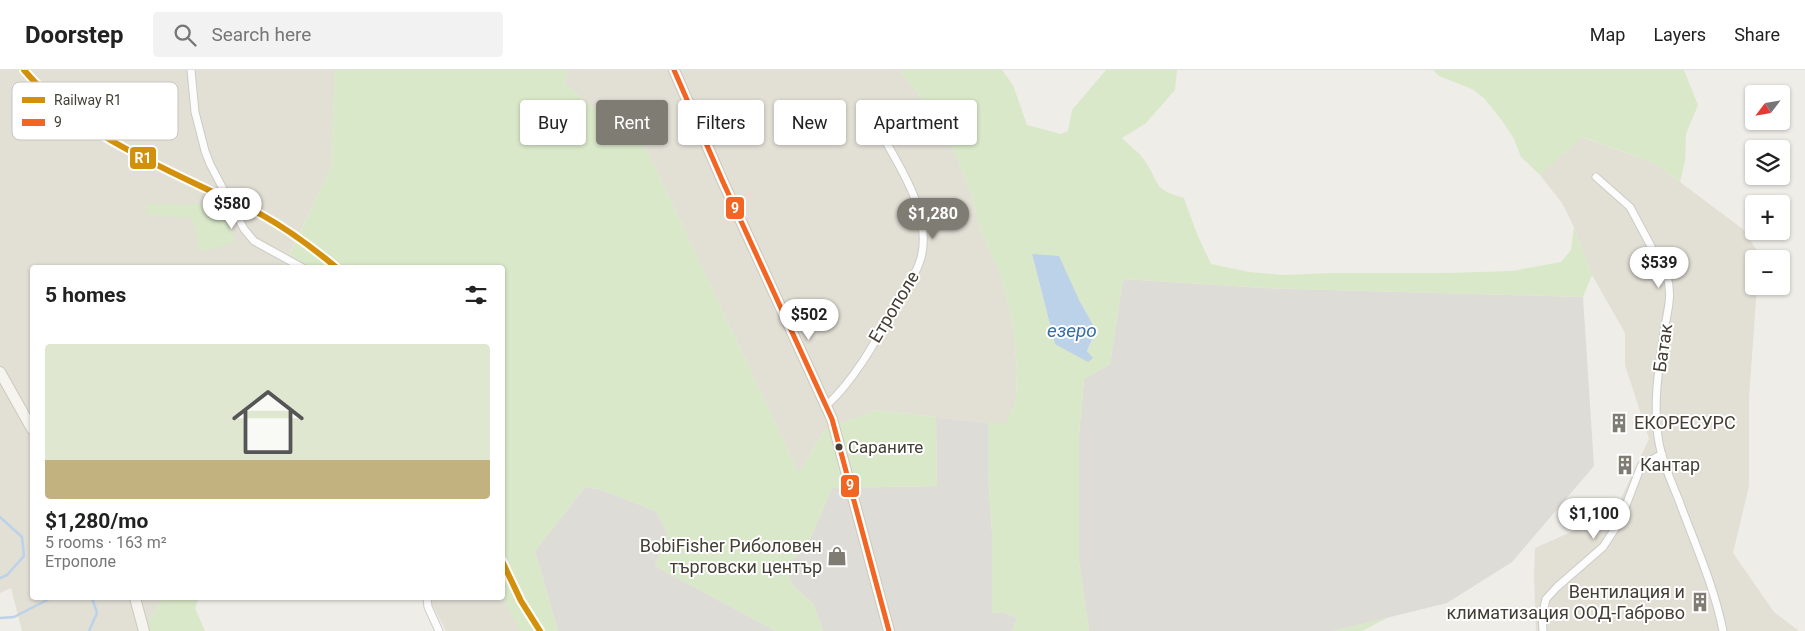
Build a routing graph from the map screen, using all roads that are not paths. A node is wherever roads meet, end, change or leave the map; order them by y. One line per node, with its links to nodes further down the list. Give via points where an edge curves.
1 (191, 70): 5 (street, via 195,112 205,151 244,228 254,242)
2 (674, 70): 7 (street)
3 (888, 145): 7 (street, Етрополе, via 911,187 920,213 921,259 878,338 839,394)
4 (1596, 177): 9 (street, Батак, via 1630,207 1670,286 1656,408)
5 (297, 265)
6 (0, 372): 8 (street)
7 (827, 405): 14 (street)
8 (30, 425)
9 (1662, 454): 15 (street, via 1641,466 1620,521 1603,547 1546,599); 16 (street, Батак, via 1708,577)
10 (136, 600): 12 (street)
11 (427, 600): 13 (street)
12 (144, 631)
13 (439, 631)
14 (889, 631)
15 (1543, 631)
16 (1722, 631)

